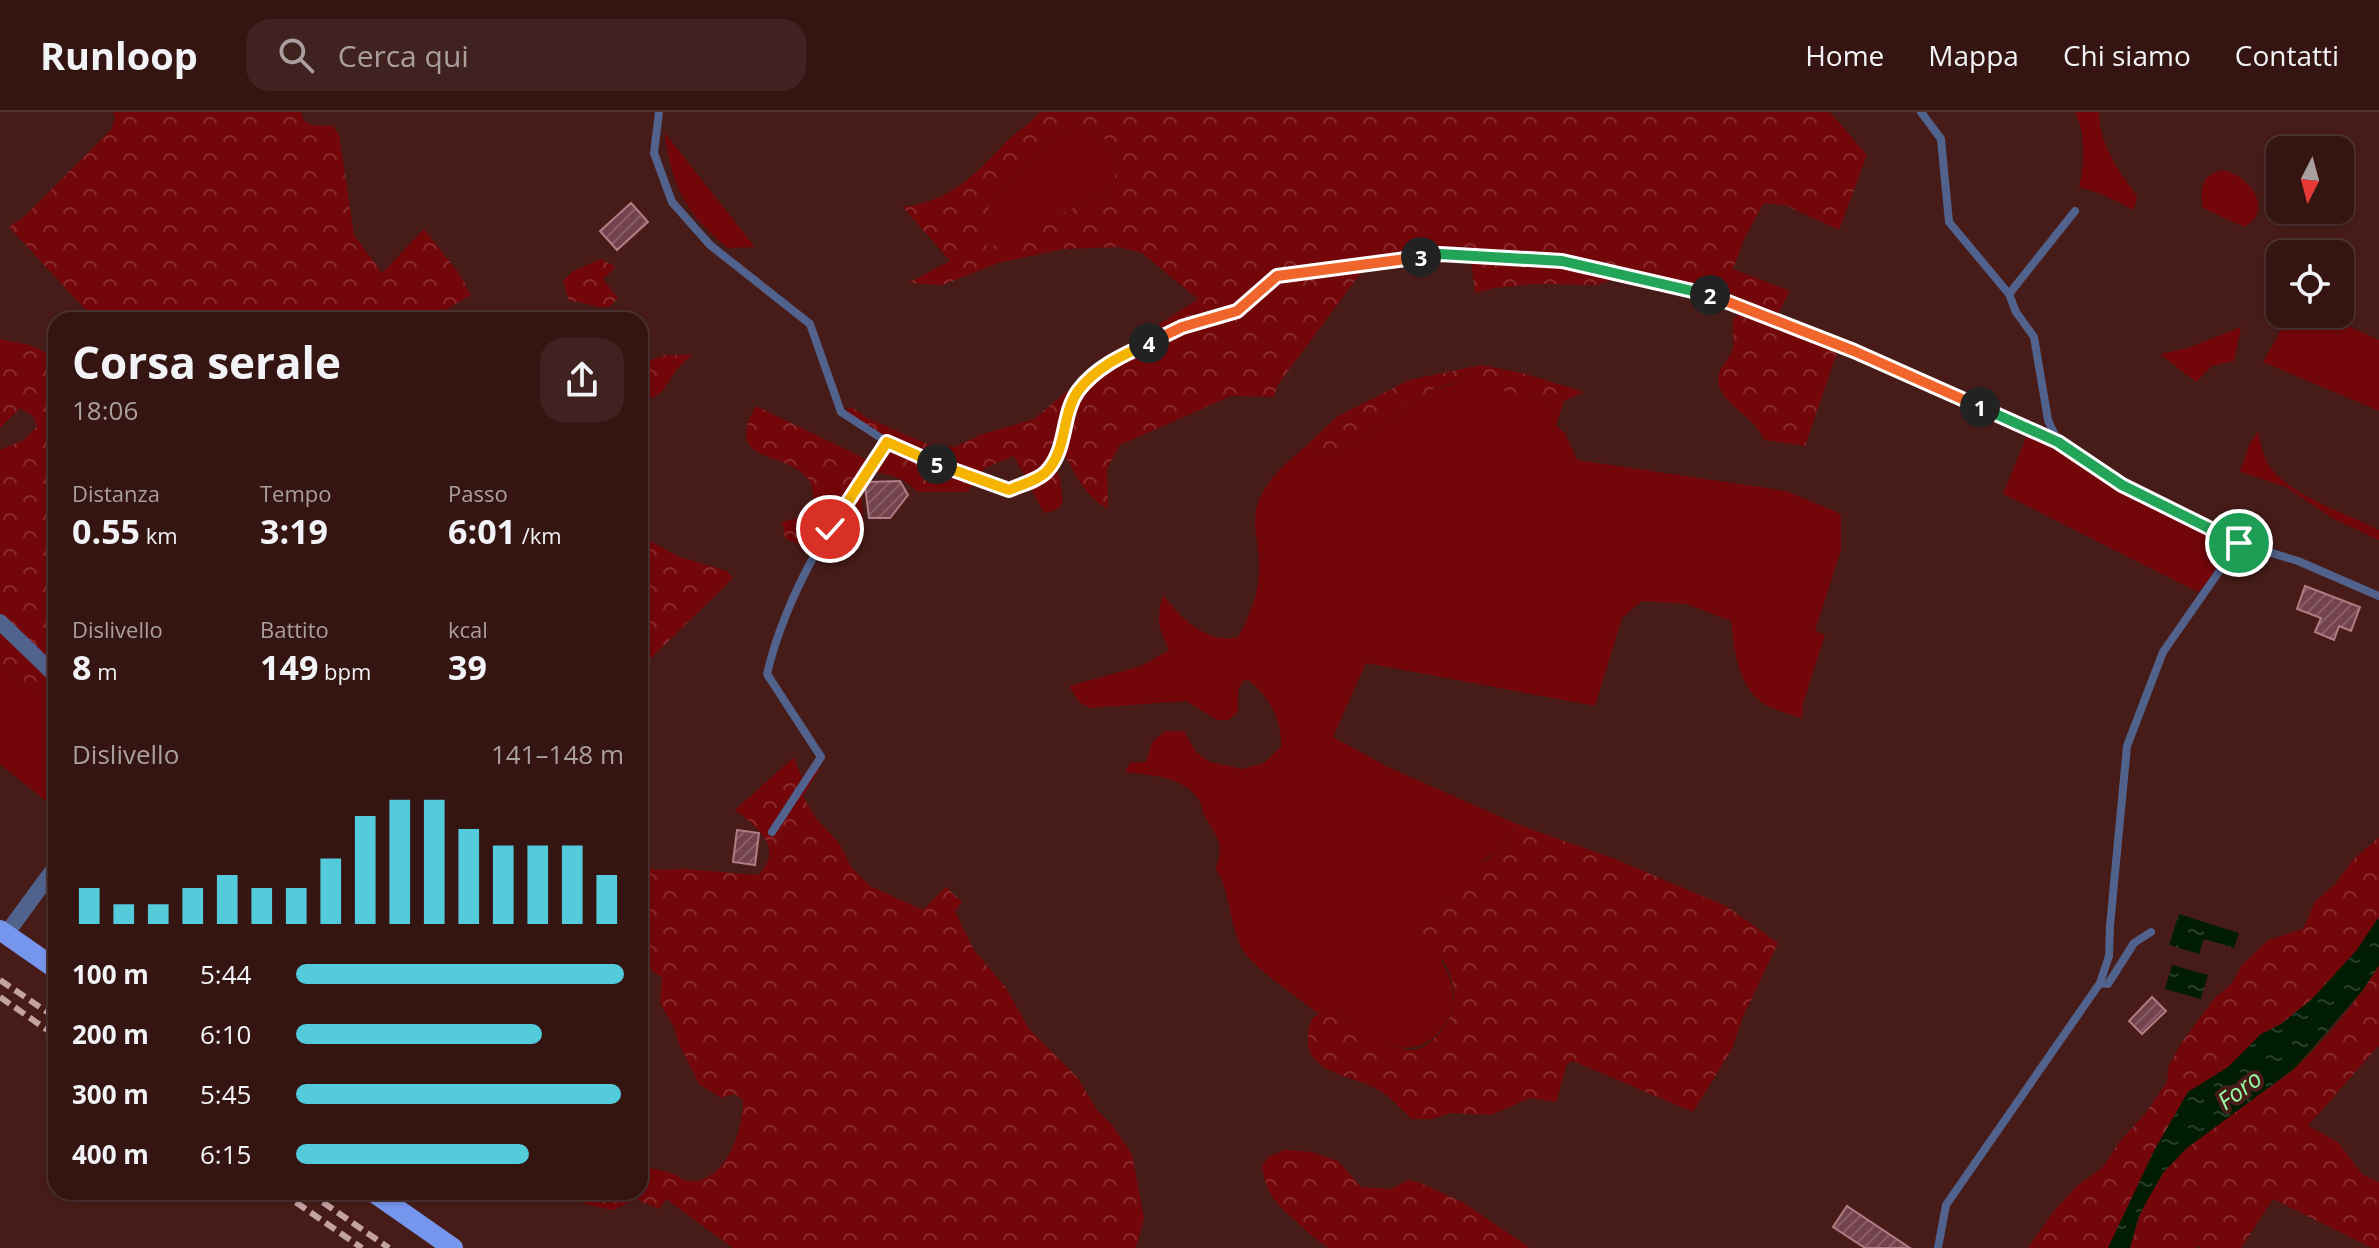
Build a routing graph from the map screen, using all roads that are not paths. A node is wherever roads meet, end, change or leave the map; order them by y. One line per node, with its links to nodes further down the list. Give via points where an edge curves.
1 (659, 112): 5 (lane, via 654,153 672,202 710,245 810,324 841,412)
2 (1921, 112): 4 (lane, via 1941,139 1949,222)
3 (2075, 211): 4 (lane)
4 (2009, 294): 6 (lane, via 2034,337 2048,420)
5 (887, 442): 6 (lane, via 1009,490 1046,473 1062,446 1078,392 1108,362 1182,327 1237,311 1277,276 1440,254 1562,261 1722,298); 11 (lane, via 830,529 775,640 767,674 821,757)
6 (2058, 442): 7 (lane, via 2122,485)
7 (2239, 543): 8 (lane, via 2298,561); 16 (lane, via 2163,652 2127,746 2109,956)
8 (2379, 596)
9 (0, 622): 10 (street)
10 (48, 668)
11 (772, 832)
12 (48, 876): 13 (street)
13 (3, 932): 15 (main road)
14 (2151, 932): 16 (lane, via 2134,943 2108,984)
15 (48, 963)
16 (2100, 983): 19 (lane, via 1946,1205)
17 (384, 1200): 18 (main road)
18 (453, 1248)
19 (1938, 1248)

